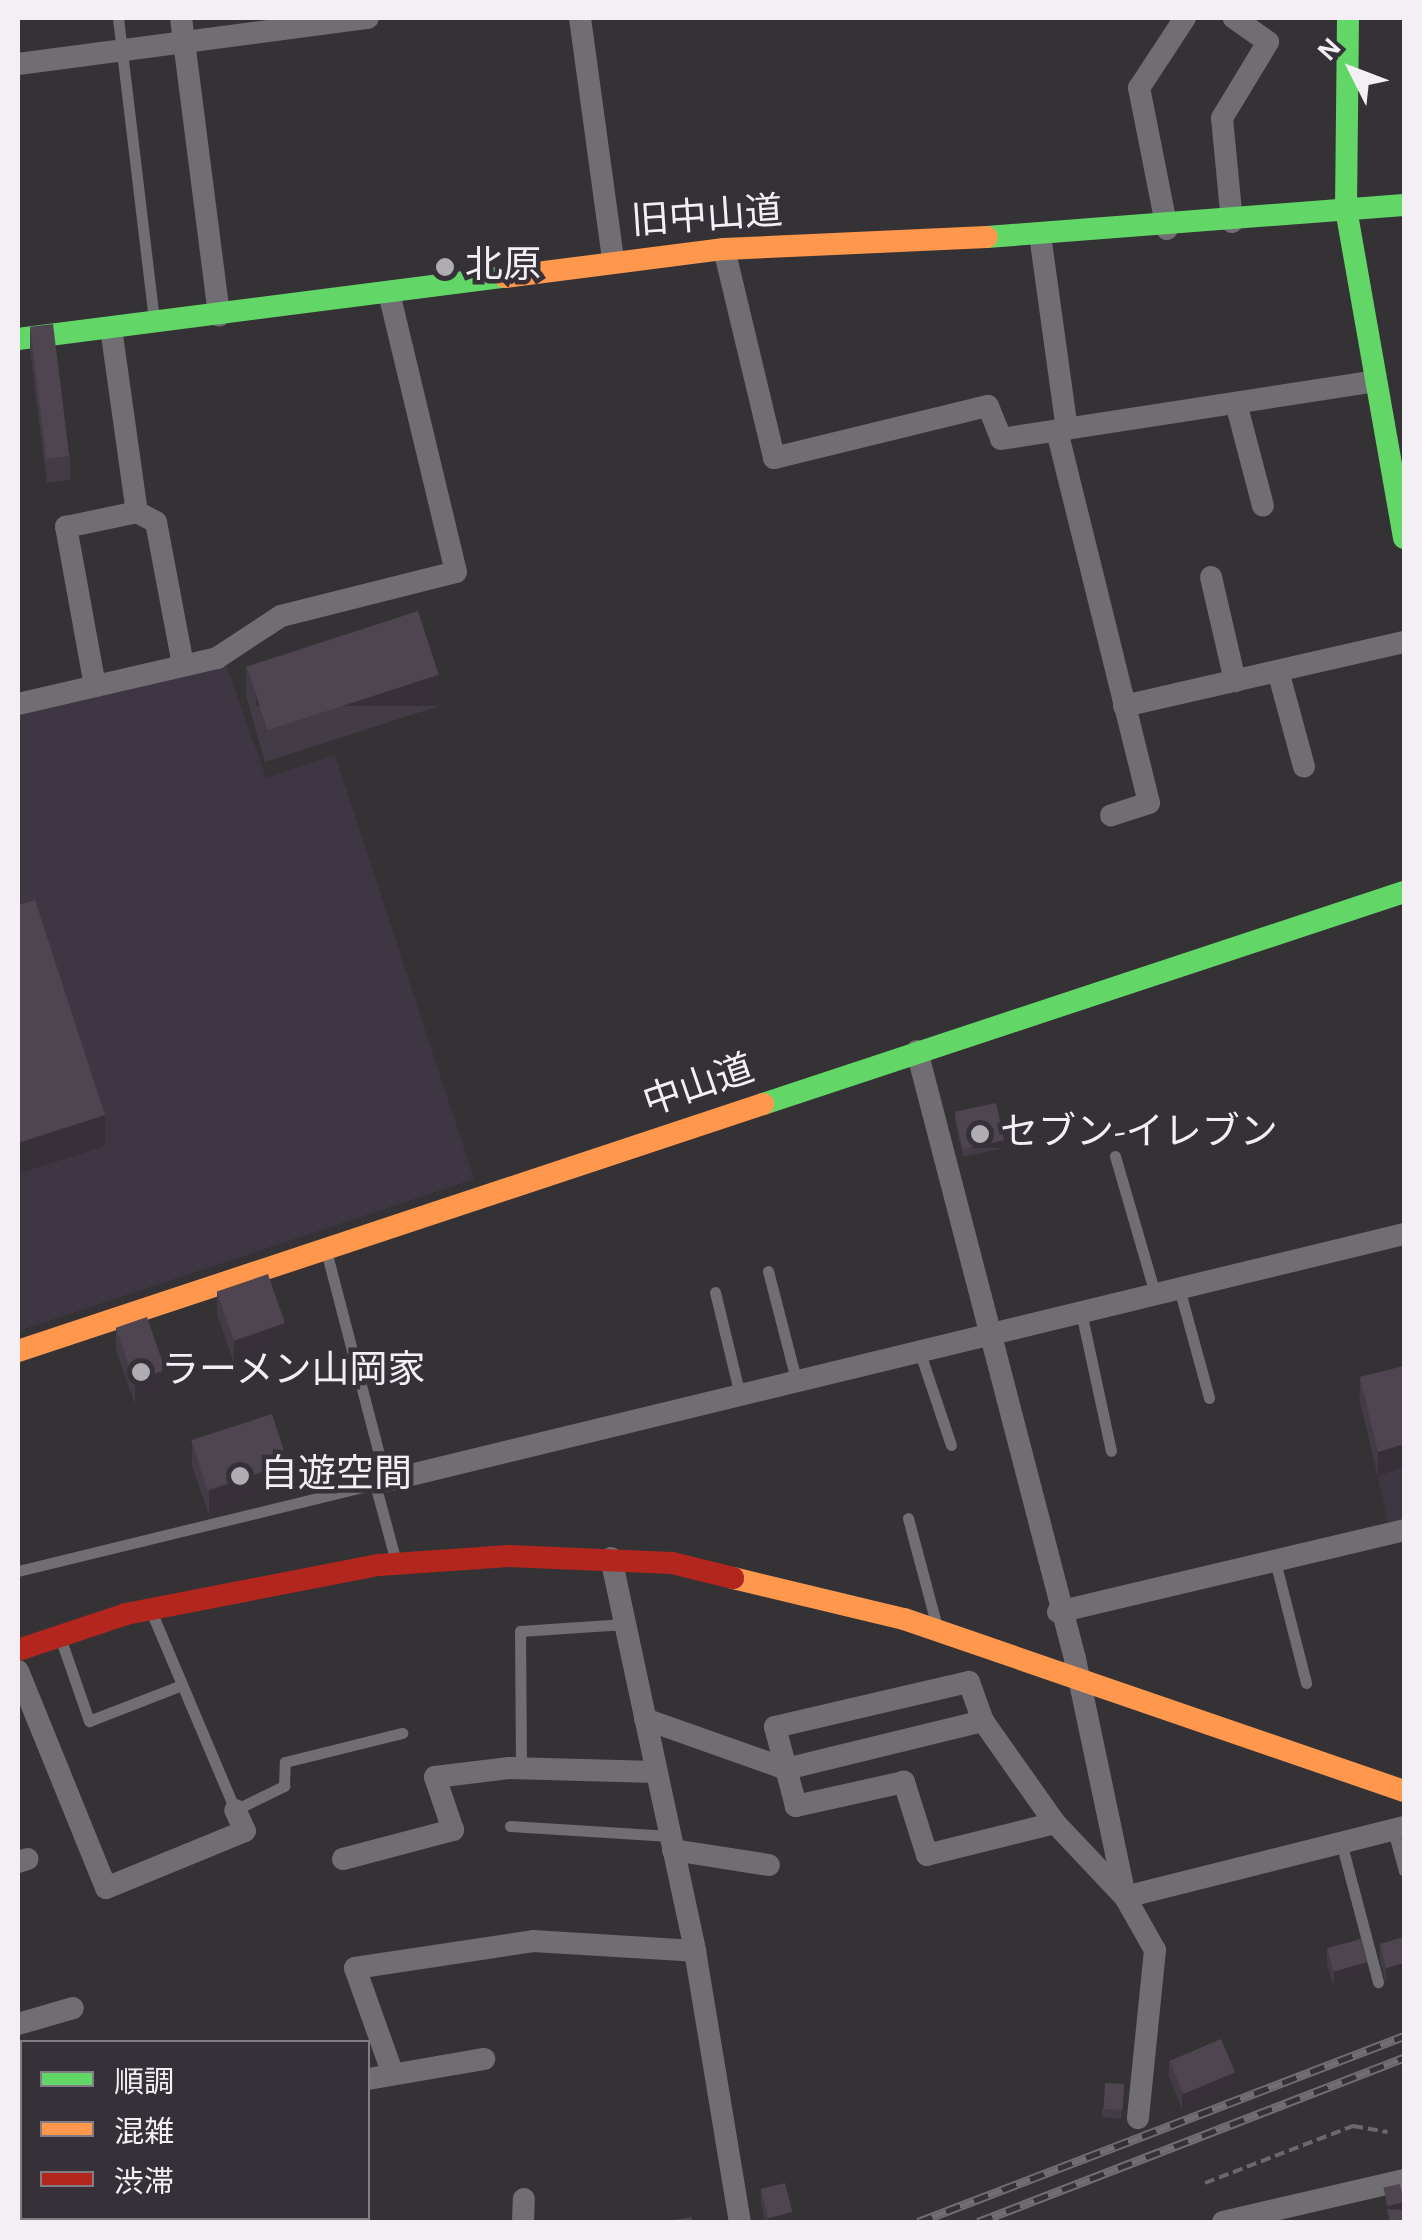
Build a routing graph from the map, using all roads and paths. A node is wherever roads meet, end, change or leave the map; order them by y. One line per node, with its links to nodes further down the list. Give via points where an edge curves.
1 (118, 18): 9 (lane)
2 (182, 18): 8 (street)
3 (368, 18): 8 (street)
4 (580, 18): 17 (street)
5 (1186, 18): 14 (street, via 1139,88)
6 (1234, 18): 13 (street, via 1268,42 1222,118)
7 (1348, 18): 12 (main road)
8 (185, 42): 9 (street); 19 (street)
9 (122, 50): 10 (street); 20 (lane)
10 (18, 64)
11 (1404, 204): 12 (main road, 旧中山道)
12 (1346, 209): 13 (main road, 旧中山道); 23 (main road)
13 (1232, 222): 14 (main road, 旧中山道)
14 (1168, 229): 15 (main road, 旧中山道)
15 (1040, 235): 16 (main road, 旧中山道); 25 (street)
16 (724, 249): 17 (main road, 旧中山道); 25 (street, via 774,458 988,406 1001,439)
17 (614, 260): 18 (main road, 旧中山道)
18 (389, 292): 19 (main road, 旧中山道); 32 (street, via 456,572 282,616 216,658)
19 (219, 316): 20 (main road, 旧中山道)
20 (155, 324): 21 (main road, 旧中山道)
21 (111, 328): 22 (main road, 旧中山道); 28 (street)
22 (18, 339)
23 (1376, 380): 24 (street); 26 (main road)
24 (1236, 403): 25 (street); 27 (street)
25 (1062, 430): 37 (street)
26 (1398, 468): 29 (main road)
27 (1263, 506)
28 (136, 512): 32 (street, via 156,522); 35 (street, via 66,527)
29 (1404, 538)
30 (1212, 577): 34 (street)
31 (1404, 642): 33 (street)
32 (183, 665): 35 (street)
33 (1278, 671): 34 (street); 38 (street)
34 (1235, 681): 37 (street)
35 (95, 686): 36 (street)
36 (18, 704)
37 (1124, 706): 39 (street, via 1150,803)
38 (1304, 767)
39 (1111, 814)
40 (1404, 892): 41 (main road, 中山道)
41 (918, 1051): 44 (main road, 中山道); 50 (street)
42 (1115, 1156): 48 (lane)
43 (1404, 1234): 46 (street)
44 (325, 1249): 51 (main road, 中山道); 58 (lane)
45 (768, 1271): 53 (lane)
46 (1180, 1288): 48 (street); 55 (lane)
47 (715, 1292): 54 (lane)
48 (1155, 1294): 49 (street)
49 (1080, 1312): 50 (street); 57 (lane)
50 (989, 1334): 52 (street); 66 (street)
51 (18, 1351)
52 (920, 1352): 53 (street); 56 (lane)
53 (796, 1383): 54 (street)
54 (740, 1396): 58 (street)
55 (1209, 1398)
56 (950, 1445)
57 (1111, 1450)
58 (380, 1483): 63 (lane); 64 (lane)
59 (908, 1518): 68 (lane)
60 (1403, 1535): 62 (street)
61 (611, 1558): 63 (main road); 67 (street); 68 (main road, via 672,1563)
62 (1275, 1561): 66 (street); 73 (lane)
63 (396, 1563): 65 (main road)
64 (18, 1571)
65 (150, 1609): 69 (main road); 74 (lane)
66 (1058, 1612): 72 (street)
67 (624, 1624): 75 (street); 79 (lane, via 520,1631)
68 (938, 1631): 72 (main road)
69 (60, 1636): 70 (main road); 74 (lane, via 89,1721)
70 (18, 1650)
71 (18, 1671): 82 (street, via 106,1888 244,1831)
72 (1076, 1678): 81 (main road); 91 (street)
73 (1306, 1684)
74 (182, 1685): 82 (lane)
75 (645, 1719): 78 (street); 80 (street)
76 (983, 1721): 78 (street); 78 (street, via 970,1682 776,1727); 83 (street)
77 (402, 1732): 82 (lane, via 285,1762 284,1786)
78 (786, 1768): 83 (street, via 796,1806 904,1782 927,1855)
79 (521, 1769): 80 (street); 88 (street, via 435,1777 453,1830)
80 (656, 1772): 87 (street)
81 (1404, 1792)
82 (236, 1810)
83 (1055, 1822): 91 (street)
84 (510, 1826): 87 (lane)
85 (1399, 1829): 86 (street); 90 (lane)
86 (1341, 1842): 91 (street); 93 (lane)
87 (672, 1843): 89 (street); 92 (street)
88 (342, 1859)
89 (769, 1865)
90 (1404, 1871)
91 (1124, 1896): 99 (street, via 1154,1950)
92 (695, 1951): 97 (street, via 533,1942 355,1968); 105 (street)
93 (1378, 1982)
94 (72, 2008): 95 (street)
95 (18, 2024)
96 (484, 2059): 97 (street)
97 (391, 2069): 98 (street)
98 (370, 2078)
99 (1138, 2118)
100 (1386, 2132): 102 (path, via 1353,2126)
101 (1404, 2180): 106 (street)
102 (1205, 2184)
103 (524, 2198): 104 (street)
104 (523, 2222)
105 (740, 2222)
106 (1224, 2222)

